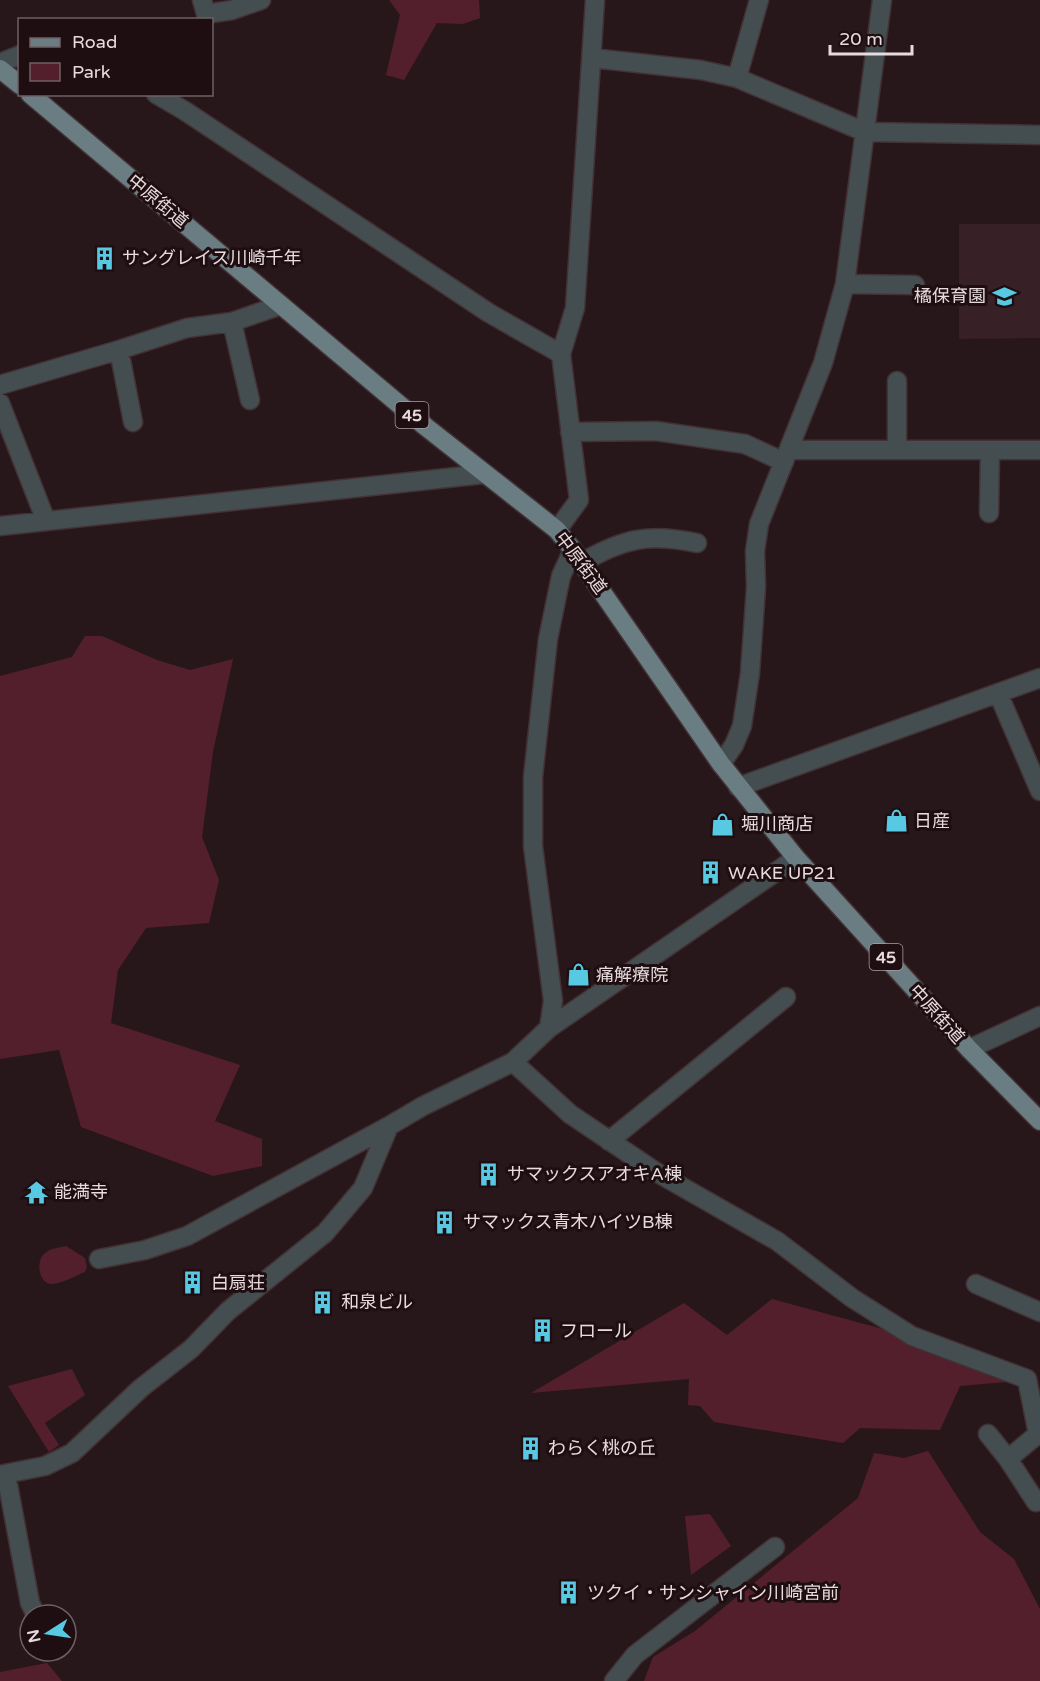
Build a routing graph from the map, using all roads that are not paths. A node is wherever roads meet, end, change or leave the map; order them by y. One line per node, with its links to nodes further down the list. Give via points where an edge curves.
1 (202, 0): 2 (street, via 206,14)
2 (261, 0)
3 (595, 0): 7 (street)
4 (759, 0): 10 (street)
5 (882, 0): 14 (street)
6 (18, 56): 8 (street)
7 (592, 58): 10 (street, via 701,70); 21 (street, via 575,308)
8 (0, 63)
9 (0, 69): 11 (main road)
10 (737, 78): 14 (street)
11 (18, 83)
12 (32, 96): 18 (main road, 中原街道 / 45)
13 (159, 96): 21 (street, via 489,313)
14 (865, 132): 15 (street); 16 (street)
15 (1040, 135)
16 (845, 284): 17 (street); 31 (street, via 823,363)
17 (915, 285)
18 (281, 305): 19 (street); 32 (main road, 中原街道 / 45)
19 (232, 322): 20 (street, via 187,328); 24 (street)
20 (119, 350): 23 (street); 26 (street)
21 (561, 354): 27 (street)
22 (897, 381): 28 (street)
23 (0, 385)
24 (250, 400)
25 (0, 403): 34 (street)
26 (133, 422)
27 (570, 432): 31 (street, via 656,431 745,444); 36 (street, via 579,500)
28 (897, 450): 29 (street); 31 (street)
29 (990, 450): 30 (street); 33 (street)
30 (1040, 450)
31 (787, 456): 41 (street, via 759,524 750,673 742,726)
32 (484, 474): 34 (street); 36 (main road, 中原街道 / 45)
33 (989, 513)
34 (46, 521): 35 (street)
35 (0, 526)
36 (557, 530): 38 (main road, 中原街道 / 45)
37 (697, 543): 38 (street, via 644,538)
38 (577, 556): 41 (main road, 中原街道 / 45); 47 (street, via 561,576 548,639 533,777 533,846 553,1001)
39 (1040, 678): 40 (street)
40 (998, 693): 42 (street); 43 (street)
41 (721, 764): 42 (main road, 中原街道 / 45)
42 (738, 787): 44 (main road, 中原街道 / 45)
43 (1040, 791)
44 (795, 858): 47 (street); 48 (main road, 中原街道 / 45)
45 (786, 998): 52 (street)
46 (1040, 1016): 48 (street)
47 (549, 1028): 49 (street)
48 (969, 1049): 50 (main road, 中原街道 / 45)
49 (513, 1062): 51 (street); 52 (street, via 570,1114)
50 (1040, 1121)
51 (389, 1126): 53 (street, via 187,1236); 59 (street, via 363,1188 325,1233 228,1311 191,1349 141,1388 72,1453 45,1466)
52 (609, 1141): 56 (street, via 777,1241 852,1298 912,1336)
53 (99, 1259)
54 (976, 1284): 55 (street)
55 (1040, 1312)
56 (1034, 1373): 58 (street, via 1038,1434)
57 (988, 1434): 58 (street)
58 (1008, 1459): 60 (street)
59 (3, 1474): 62 (street)
60 (1036, 1502)
61 (775, 1547): 63 (street, via 634,1654)
62 (30, 1603)
63 (614, 1681)

